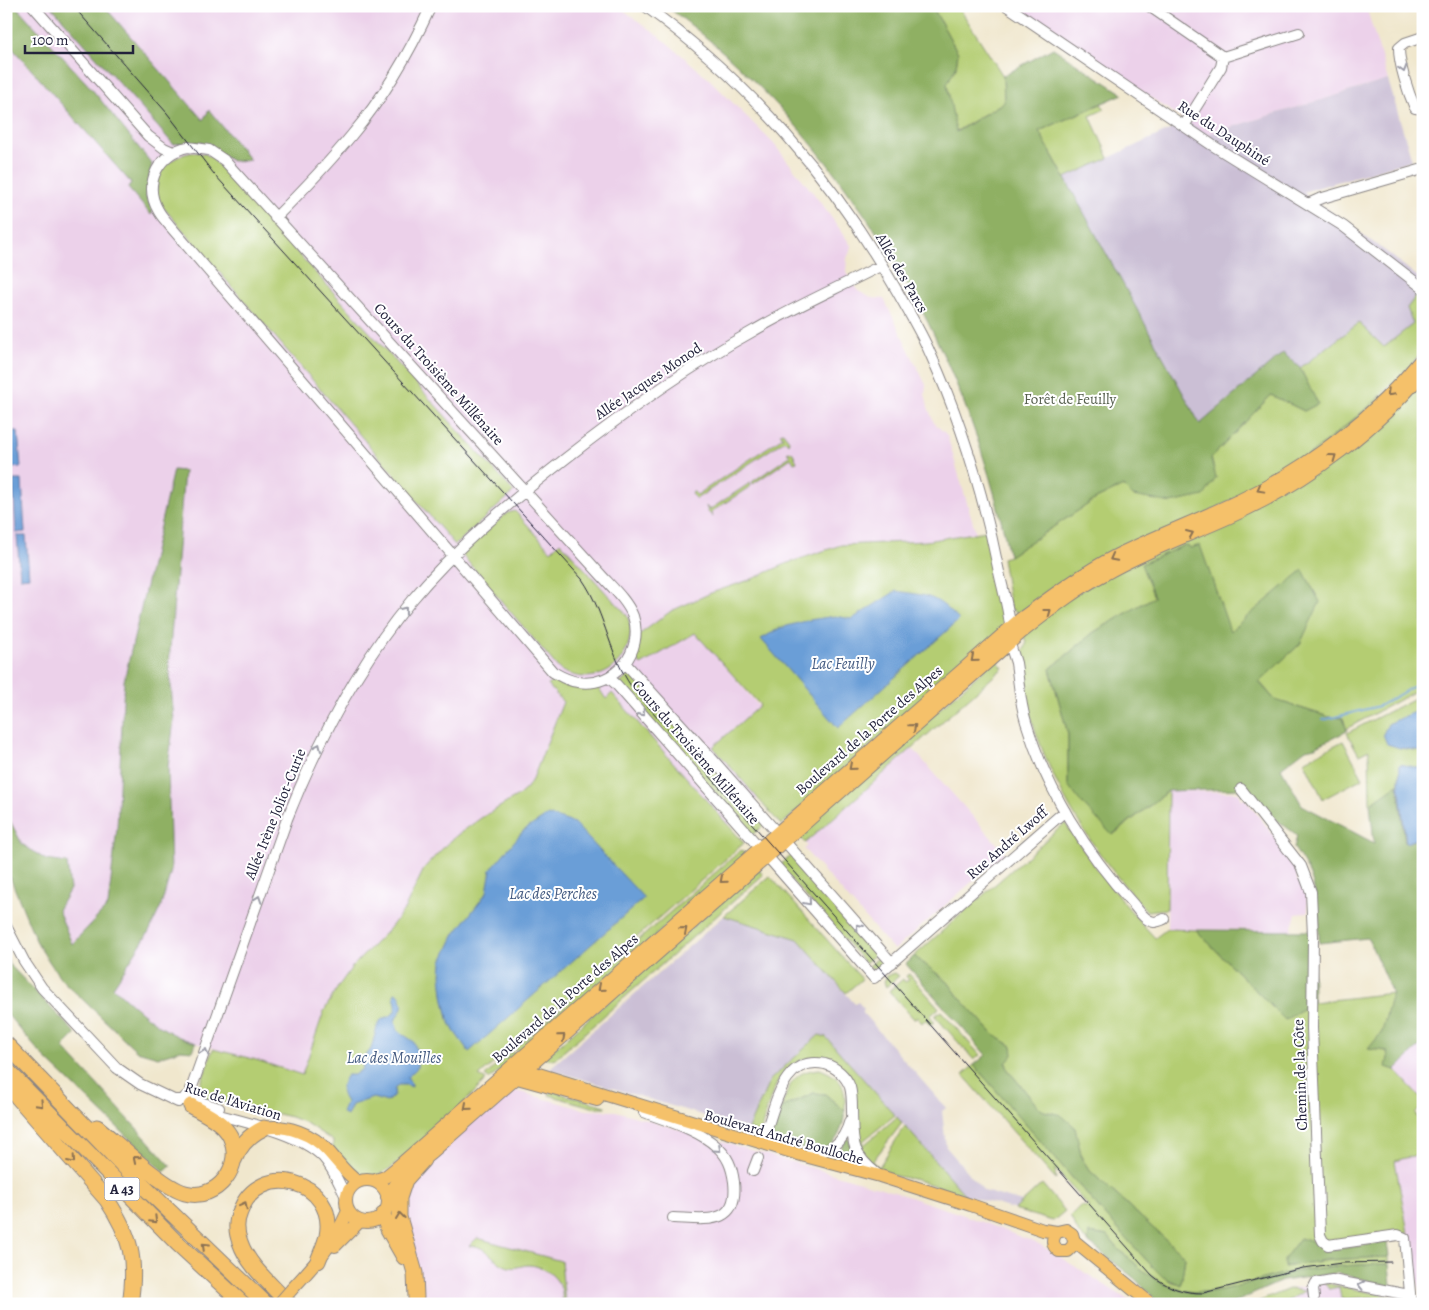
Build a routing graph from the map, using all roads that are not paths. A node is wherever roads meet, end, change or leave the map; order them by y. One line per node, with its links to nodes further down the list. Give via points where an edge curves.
1 (33, 6): 12 (street)
2 (431, 6): 17 (street, via 383,92 352,135)
3 (645, 6): 18 (street, Allée des Parcs, via 733,79 779,127 817,170)
4 (1007, 6): 6 (street, Rue du Dauphiné)
5 (1149, 6): 9 (street)
6 (1018, 9): 11 (street, Rue du Dauphiné)
7 (1299, 33): 9 (street)
8 (1423, 37): 10 (street, one-way to 10, via 1399,48 1412,101 1415,108)
9 (1223, 58): 11 (street, via 1221,67)
10 (1423, 109)
11 (1184, 126): 16 (street, Rue du Dauphiné)
12 (148, 136): 13 (street); 14 (street)
13 (173, 152): 14 (street, Cours du Troisième Millénaire); 17 (street, Cours du Troisième Millénaire, via 193,147 216,154)
14 (160, 164): 23 (street, Cours du Troisième Millénaire, via 152,188 157,209)
15 (1423, 169): 16 (street)
16 (1308, 204): 19 (street, Rue du Dauphiné, via 1343,226)
17 (275, 218): 22 (street, Cours du Troisième Millénaire)
18 (882, 265): 22 (street, Allée Jacques Monod, via 730,344 602,430); 24 (street, Allée des Parcs, via 930,352 965,442 990,527)
19 (1423, 288)
20 (1423, 357): 24 (main road, Boulevard de la Porte des Alpes, one-way to 24, via 1366,416 1287,474 1243,499 1116,556 1070,582)
21 (1423, 373): 25 (main road, Boulevard de la Porte des Alpes, one-way to 21, via 1047,612 1104,574 1248,509 1309,473 1376,422)
22 (525, 491): 23 (street, Allée Jacques Monod); 26 (street, Cours du Troisième Millénaire, via 629,607 635,626 635,640)
23 (453, 556): 27 (street, Cours du Troisième Millénaire, via 554,672 580,683); 42 (street, Allée Irène Joliot-Curie, one-way to 23, via 287,819 329,723 397,619)
24 (1011, 628): 25 (street, Allée des Parcs); 30 (main road, Boulevard de la Porte des Alpes, one-way to 30)
25 (1010, 642): 29 (street, via 1026,721 1039,760); 30 (main road, Boulevard de la Porte des Alpes, one-way to 25)
26 (626, 664): 27 (street, Cours du Troisième Millénaire); 30 (street, Cours du Troisième Millénaire)
27 (608, 678): 31 (street, Cours du Troisième Millénaire, one-way to 31)
28 (1241, 789): 67 (street, Chemin de la Côte, via 1301,866 1311,892 1312,1028 1320,1234 1328,1245 1398,1235 1404,1238)
29 (1066, 811): 32 (street, Rue André Lwoff, via 1122,892 1146,918 1154,922); 34 (street, Rue André Lwoff)
30 (780, 836): 31 (main road, Boulevard de la Porte des Alpes); 34 (street, Cours du Troisième Millénaire, one-way to 30)
31 (763, 852): 35 (street, Cours du Troisième Millénaire, one-way to 35); 39 (main road, Boulevard de la Porte des Alpes)
32 (1164, 919)
33 (6, 926): 37 (street, Rue de l'Aviation, via 42,988)
34 (892, 963): 35 (street, Rue André Lwoff)
35 (874, 978)
36 (6, 1044): 40 (highway, A 43)
37 (98, 1047): 42 (street, Rue de l'Aviation, via 146,1080); 42 (street, Rue de l'Aviation, via 117,1068 140,1084 173,1100)
38 (6, 1069): 70 (highway, A 43, one-way to 70, via 178,1244)
39 (514, 1072): 44 (main road, Boulevard André Boulloche); 48 (main road, Boulevard André Boulloche); 51 (main road, Boulevard de la Porte des Alpes); 54 (main road, Boulevard de la Porte des Alpes, one-way to 54, via 385,1177)
40 (38, 1078): 50 (highway, one-way to 40, via 226,1178 214,1189 199,1194 182,1192 144,1166); 71 (highway, A 43, one-way to 40, via 136,1179)
41 (6, 1084): 69 (highway, one-way to 69, via 119,1218 134,1265)
42 (190, 1102): 45 (street, Rue de l'Aviation); 46 (street, Rue de l'Aviation); 50 (highway, via 227,1131 233,1145)
43 (852, 1109): 47 (street, via 850,1086 839,1071 816,1062 800,1065 782,1087); 48 (street, via 846,1132 838,1145 825,1152); 53 (street, via 855,1150 862,1162)
44 (644, 1112): 60 (street, one-way to 60, via 699,1134 715,1145 727,1157 733,1174 734,1202 722,1216 710,1220); 62 (main road, Boulevard André Boulloche)
45 (285, 1127): 46 (main road); 55 (main road, Rue de l'Aviation, via 305,1135 327,1150)
46 (264, 1128): 50 (highway, via 248,1138); 56 (street, Rue de l'Aviation, via 311,1146 334,1173)
47 (765, 1134)
48 (805, 1156): 53 (main road, Boulevard André Boulloche)
49 (758, 1158): 52 (street)
50 (234, 1160)
51 (423, 1160): 57 (main road, Boulevard de la Porte des Alpes, via 402,1176); 68 (highway, one-way to 51, via 415,1273 399,1217 399,1198 405,1180)
52 (753, 1171)
53 (880, 1176): 62 (main road, Boulevard André Boulloche, via 1043,1230)
54 (373, 1181): 55 (main road); 57 (main road, via 382,1187)
55 (358, 1182): 56 (main road)
56 (346, 1197): 58 (main road)
57 (387, 1197): 59 (main road)
58 (348, 1211): 61 (main road); 64 (main road, via 338,1233)
59 (383, 1215): 61 (main road, via 373,1221); 68 (highway, via 410,1270)
60 (673, 1218)
61 (360, 1221): 64 (main road)
62 (1055, 1237): 63 (main road, Boulevard André Boulloche, via 1054,1246 1063,1252); 63 (main road, Boulevard André Boulloche, via 1061,1230 1068,1231 1072,1234)
63 (1072, 1245): 73 (main road, Boulevard André Boulloche); 74 (main road, Boulevard André Boulloche)
64 (318, 1261): 65 (main road); 65 (highway, one-way to 64, via 250,1260 240,1242 237,1229 239,1215 252,1192 265,1184 281,1181 299,1184 313,1192 328,1220)
65 (291, 1296): 72 (main road, bridge)
66 (1314, 1297): 67 (street, one-way to 66, via 1332,1280 1316,1283)
67 (1410, 1299)
68 (417, 1301)
69 (130, 1304)
70 (243, 1304)
71 (266, 1304)
72 (279, 1304)
73 (1143, 1304)
74 (1151, 1304)

